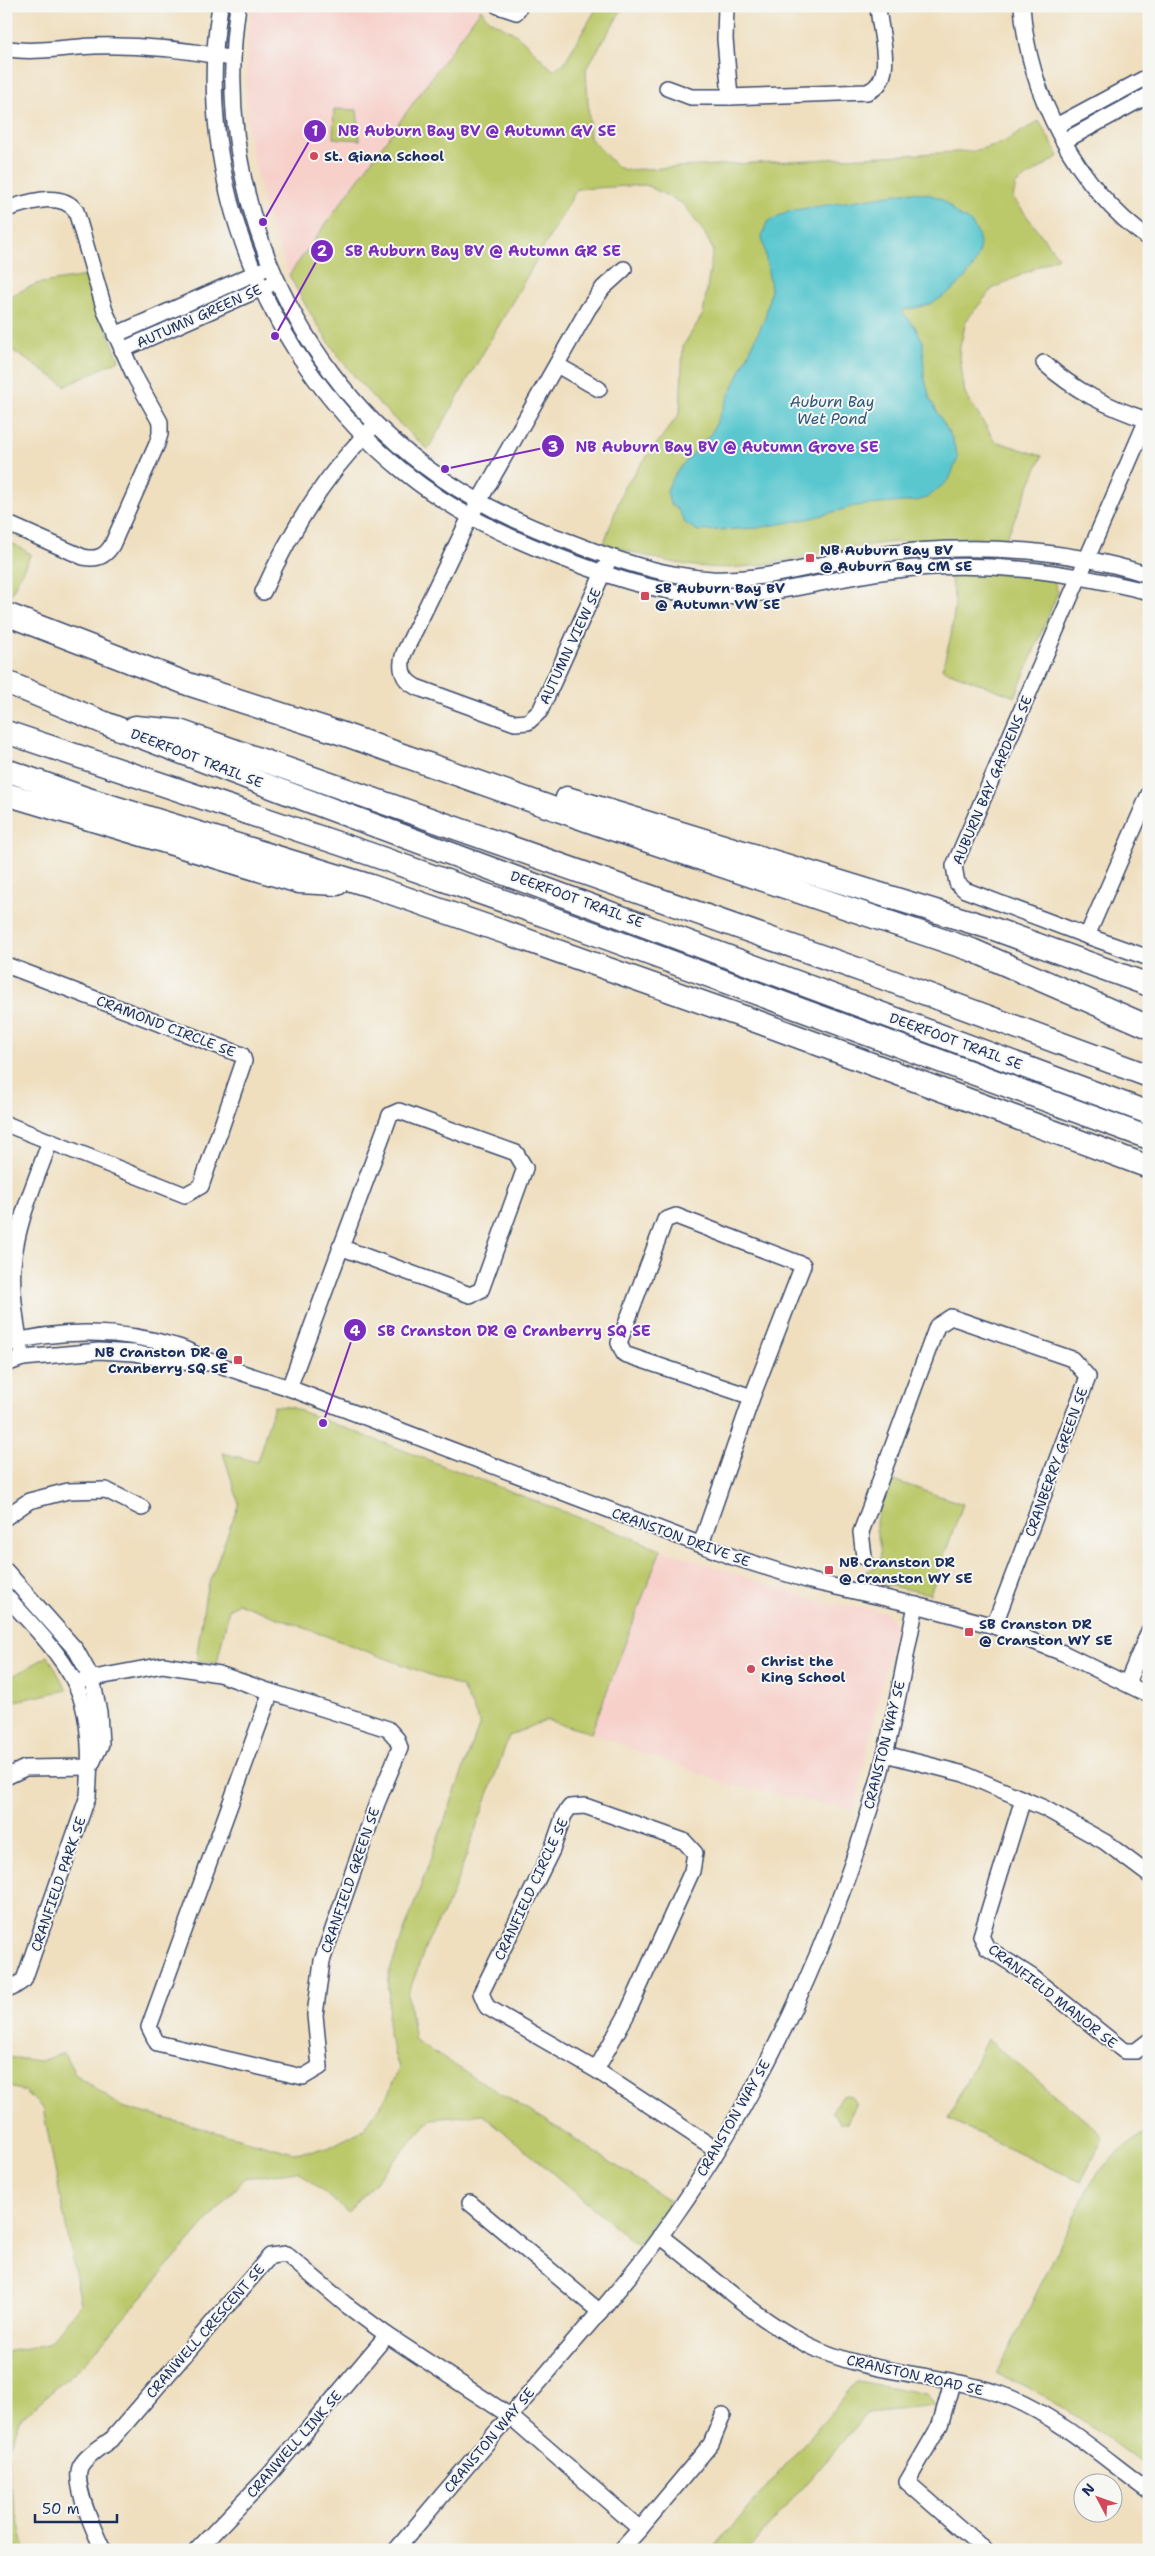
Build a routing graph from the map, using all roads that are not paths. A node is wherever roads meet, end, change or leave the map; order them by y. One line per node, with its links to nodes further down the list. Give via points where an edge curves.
1 (220, 6): 9 (street)
2 (238, 6): 10 (street)
3 (498, 6): 4 (street, via 516,12)
4 (520, 6)
5 (726, 6): 14 (street)
6 (878, 6): 14 (street, via 886,72 874,89 866,92)
7 (1022, 6): 15 (street, via 1030,55 1043,98)
8 (6, 48): 9 (street, via 16,51 139,47)
9 (215, 56): 10 (street); 21 (street, via 216,113 227,187)
10 (233, 59): 19 (street, via 234,118 241,170)
11 (1149, 76): 15 (street)
12 (667, 88): 14 (street, via 691,98)
13 (1149, 95): 16 (street)
14 (730, 97)
15 (1056, 126): 16 (street)
16 (1064, 141): 18 (street, via 1107,201)
17 (6, 209): 24 (street, AUTUMN GREEN SE, via 54,199 65,201 73,208)
18 (1149, 240)
19 (270, 267): 21 (street, AUTUMN GREEN SE); 22 (street)
20 (624, 269): 27 (street, via 608,282 594,301)
21 (255, 274): 23 (street); 24 (street, AUTUMN GREEN SE)
22 (277, 282): 23 (street, AUTUMN GREEN SE); 30 (street, via 324,362)
23 (261, 289): 25 (street, AUTUMN GREEN SE); 31 (street, via 307,369)
24 (115, 334): 25 (street, AUTUMN GREEN SE)
25 (122, 350): 34 (street, AUTUMN GREEN SE, via 160,422 160,434 110,550 100,557 83,557)
26 (1044, 364): 29 (street, via 1097,401)
27 (557, 365): 28 (street); 32 (street)
28 (599, 389)
29 (1148, 417): 36 (street)
30 (377, 424): 31 (street); 32 (street, via 422,464)
31 (364, 436): 33 (street, via 406,474); 40 (street, via 334,470 305,512 279,556)
32 (478, 502): 33 (street); 35 (street, via 526,525)
33 (470, 517): 37 (street, via 532,547); 37 (street, AUTUMN VIEW SE, via 402,660 403,673 412,685 515,723 532,720 540,711)
34 (6, 523)
35 (610, 557): 36 (street, via 679,576 739,579 785,574 865,556 943,549 1007,549); 37 (street, AUTUMN VIEW SE)
36 (1086, 559): 38 (street); 39 (street)
37 (603, 573): 39 (street, via 656,589 728,596 776,593 864,574 948,566 1017,568)
38 (1149, 575)
39 (1079, 576): 41 (street); 51 (street, AUBURN BAY GARDENS SE, via 956,860 954,873 966,890)
40 (263, 592)
41 (1149, 592)
42 (6, 614): 46 (highway, via 188,684)
43 (6, 682): 44 (highway, DEERFOOT TRAIL SE)
44 (107, 724): 56 (highway, via 179,731 883,978); 57 (highway, DEERFOOT TRAIL SE)
45 (6, 732): 59 (highway, via 563,922)
46 (388, 751): 54 (highway, via 408,750 664,827 994,929); 55 (highway, via 972,950)
47 (6, 770): 50 (highway, via 88,799)
48 (6, 794): 50 (highway, via 299,882)
49 (1149, 794): 51 (street)
50 (371, 886): 61 (highway, via 761,1023)
51 (1087, 936): 52 (street)
52 (1149, 958)
53 (6, 964): 60 (street, CRAMOND CIRCLE SE, via 242,1055 244,1061 200,1186 185,1195)
54 (1149, 985)
55 (1149, 1027)
56 (1149, 1076)
57 (1149, 1113)
58 (6, 1124): 60 (street, CRAMOND CIRCLE SE)
59 (1149, 1138)
60 (50, 1141): 63 (street, via 20,1226 13,1267)
61 (1149, 1167)
62 (340, 1247): 62 (street, via 470,1295 480,1290 525,1168 516,1153 399,1111 390,1115); 67 (street)
63 (13, 1342): 64 (street); 66 (street, CRANSTON DRIVE SE, via 104,1333 138,1336 177,1346)
64 (23, 1358): 65 (street, CRANSTON DRIVE SE); 66 (street, CRANSTON DRIVE SE, via 99,1351)
65 (6, 1364)
66 (217, 1364): 67 (street, CRANSTON DRIVE SE)
67 (290, 1388): 71 (street, CRANSTON DRIVE SE)
68 (752, 1397): 68 (street, via 624,1354 619,1343 665,1220 676,1216 803,1265); 71 (street)
69 (142, 1508): 70 (street, via 106,1490 68,1491 29,1501)
70 (6, 1517)
71 (701, 1544): 75 (street, CRANSTON DRIVE SE, via 810,1582)
72 (864, 1557): 76 (street, CRANBERRY GREEN SE, via 862,1532 937,1326 951,1317 1072,1360 1088,1377)
73 (6, 1571): 78 (street, CRANFIELD PARK SE, via 76,1650)
74 (6, 1596): 79 (street, CRANFIELD PARK SE, via 56,1652)
75 (916, 1605): 76 (street, CRANSTON DRIVE SE); 83 (street, CRANSTON WAY SE)
76 (994, 1626): 80 (street, CRANSTON DRIVE SE)
77 (1149, 1632): 80 (street)
78 (92, 1678): 79 (street, CRANFIELD GREEN SE); 81 (street, CRANFIELD GREEN SE, via 163,1665 219,1674); 84 (street, CRANFIELD PARK SE, via 102,1744)
79 (74, 1681): 84 (street, CRANFIELD PARK SE, via 84,1714)
80 (1128, 1683): 82 (street, CRANSTON DRIVE SE)
81 (272, 1692): 81 (street, CRANFIELD GREEN SE, via 388,1729 400,1748 322,1961 315,2015 320,2067 303,2077 157,2043 149,2027)
82 (1149, 1695)
83 (885, 1754): 86 (street, via 964,1774); 91 (street, CRANSTON WAY SE, via 856,1854 830,1926 791,2016)
84 (90, 1767): 85 (street, via 25,1768); 88 (street, CRANFIELD PARK SE, via 88,1796 24,1980)
85 (6, 1777)
86 (1023, 1799): 87 (street, via 1105,1842); 89 (street, CRANFIELD MANOR SE, via 981,1936 987,1948 1031,1976 1124,2051 1136,2051)
87 (1149, 1875)
88 (6, 1988)
89 (1149, 2041)
90 (596, 2070): 90 (street, CRANFIELD CIRCLE SE, via 487,2007 481,1993 570,1807 585,1806 684,1841 695,1852 692,1871 627,2014); 91 (street, CRANFIELD CIRCLE SE)
91 (717, 2150): 93 (street, CRANSTON WAY SE)
92 (470, 2203): 94 (street)
93 (660, 2236): 94 (street, CRANSTON WAY SE); 96 (street, CRANSTON ROAD SE, via 768,2321 806,2344 865,2366)
94 (600, 2312): 98 (street, CRANSTON WAY SE)
95 (387, 2335): 98 (street, CRANWELL CRESCENT SE); 101 (street, CRANWELL CRESCENT SE, via 286,2254 270,2256 113,2438 80,2468 87,2510); 102 (street, CRANWELL LINK SE, via 270,2474)
96 (952, 2383): 99 (street, CRANSTON ROAD SE, via 1010,2398 1043,2414); 105 (street, via 940,2425 907,2482)
97 (723, 2415): 100 (street, via 711,2444)
98 (510, 2416): 100 (street, CRANWELL CRESCENT SE); 103 (street, CRANSTON WAY SE)
99 (1149, 2491)
100 (640, 2529): 104 (street)
101 (104, 2550)
102 (197, 2550)
103 (396, 2550)
104 (621, 2550)
105 (986, 2550)

